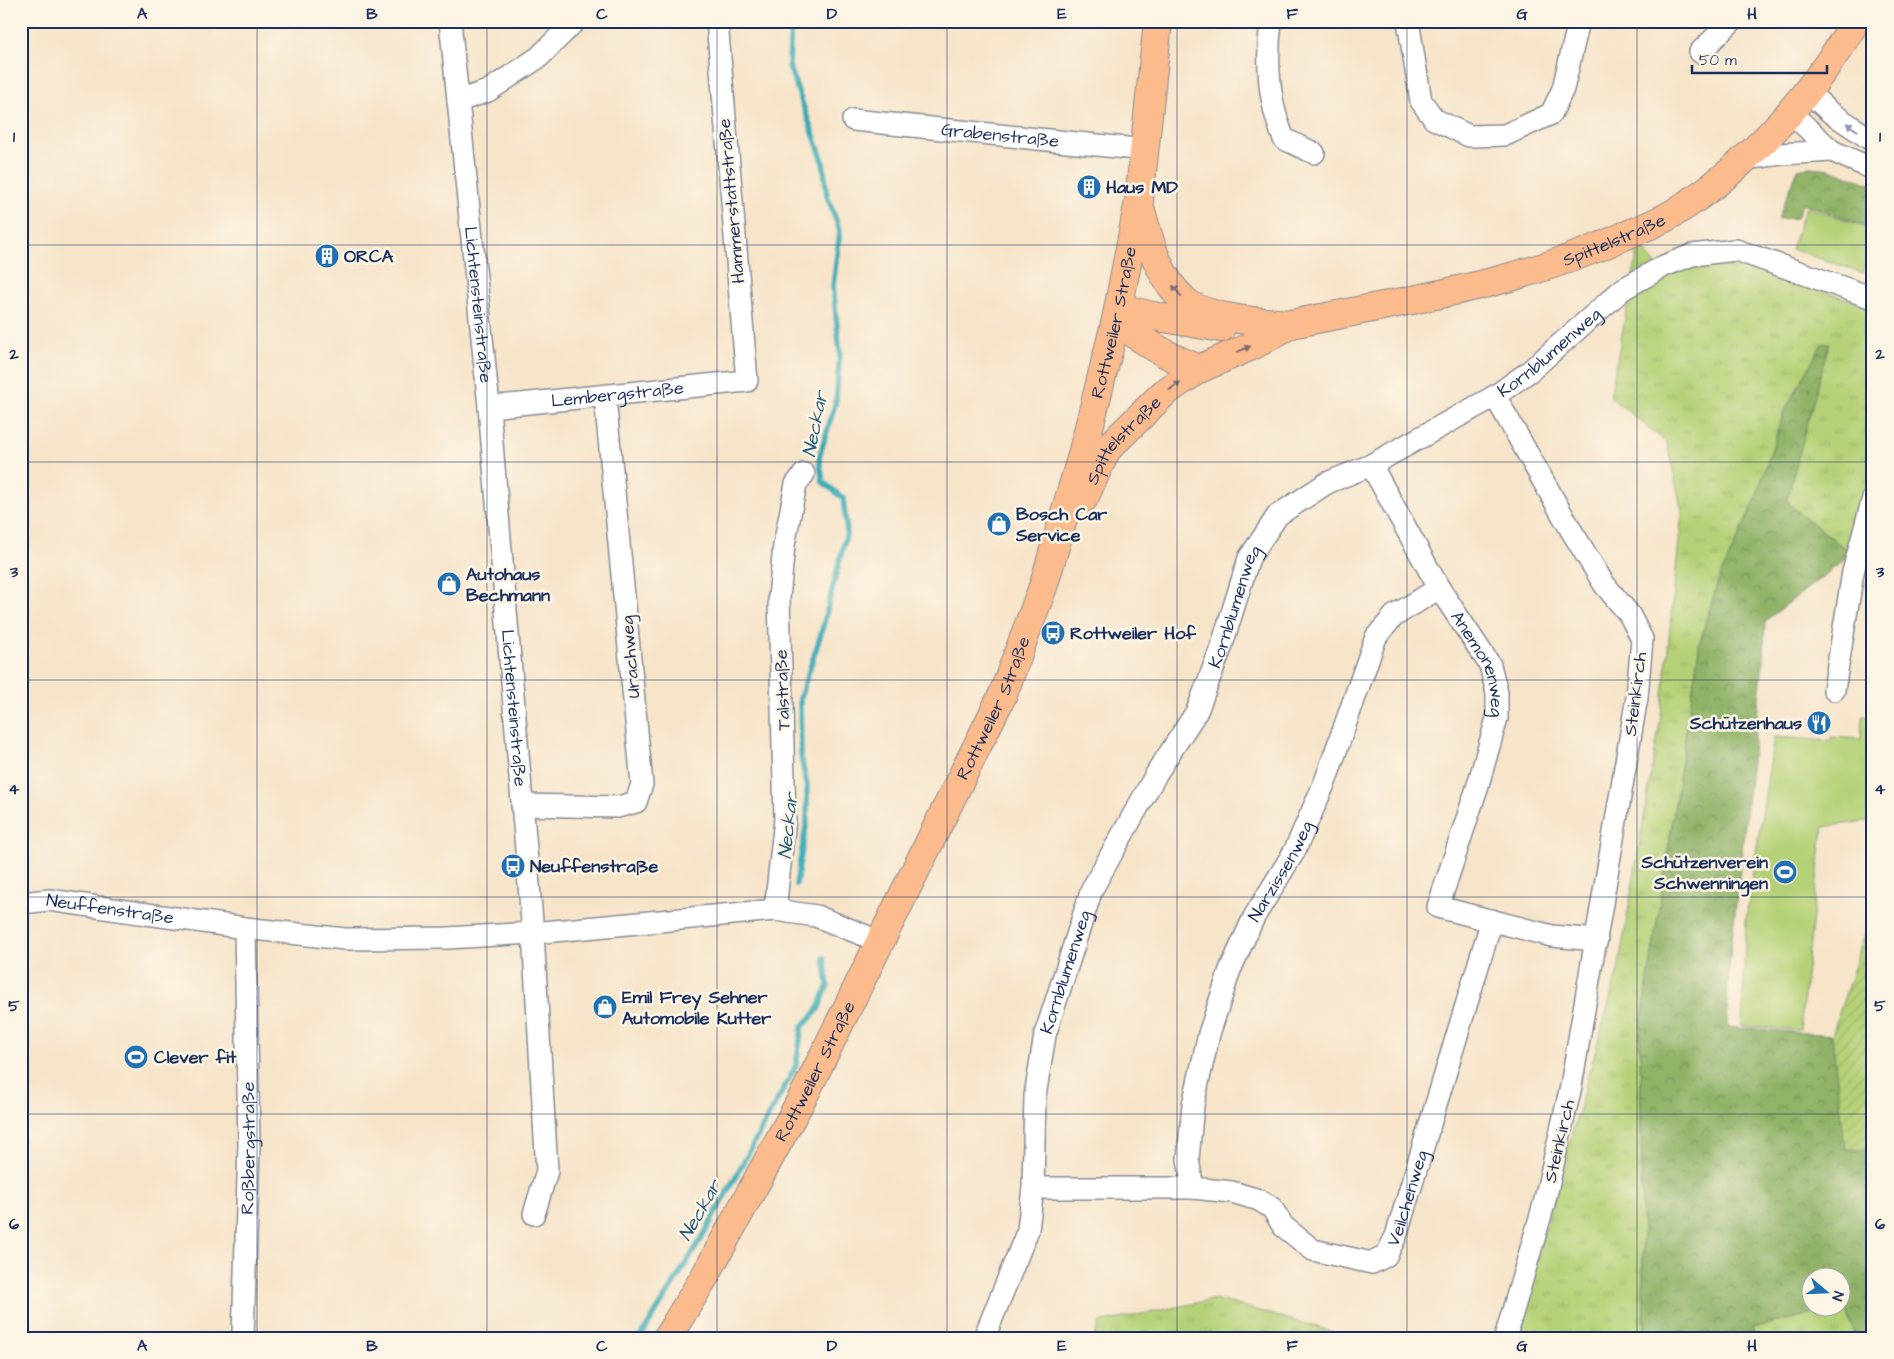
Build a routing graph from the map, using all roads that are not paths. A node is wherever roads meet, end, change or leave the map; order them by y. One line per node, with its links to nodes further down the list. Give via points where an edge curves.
1 (450, 21): 11 (street, Lichtensteinstraße)
2 (575, 21): 11 (street, via 538,57 488,92)
3 (716, 21): 26 (street, Hammerstattstraße)
4 (1158, 21): 15 (main road, Rottweiler Straße)
5 (1271, 21): 17 (street, via 1268,75 1274,116 1284,139)
6 (1408, 21): 7 (street, via 1421,101 1434,119 1470,136 1505,135 1551,114 1563,89)
7 (1579, 21)
8 (1732, 21): 10 (street)
9 (1856, 21): 12 (main road, Spittelstraße)
10 (1700, 52)
11 (458, 101): 29 (street, Lichtensteinstraße)
12 (1800, 103): 14 (street, one-way to 12, via 1830,112); 16 (street); 18 (main road, Spittelstraße)
13 (854, 120): 15 (street, Grabenstraße)
14 (1873, 141)
15 (1146, 150): 20 (main road, Rottweiler Straße)
16 (1832, 151): 18 (street); 19 (street)
17 (1314, 153)
18 (1744, 159): 24 (main road, Spittelstraße, via 1712,187 1675,212 1581,256 1501,279)
19 (1873, 169)
20 (1139, 201): 22 (main road, Rottweiler Straße); 23 (main road, Spittelstraße, one-way to 20, via 1214,314 1185,301 1163,274)
21 (1873, 298): 27 (street, Kornblumenweg, via 1736,250 1692,255 1664,266 1623,289 1530,371)
22 (1118, 314): 23 (main road, Spittelstraße, via 1153,316 1222,328); 25 (main road, via 1147,344); 33 (main road, Rottweiler Straße, via 1082,455)
23 (1252, 322): 24 (main road, Spittelstraße)
24 (1291, 324): 25 (main road, Spittelstraße, one-way to 24, via 1254,345)
25 (1199, 369): 33 (main road, Spittelstraße, one-way to 25, via 1106,449 1164,393)
26 (747, 381): 28 (street, Lembergstraße)
27 (1495, 396): 30 (street, Kornblumenweg); 42 (street, Steinkirch, via 1571,530 1642,638 1637,697)
28 (605, 397): 29 (street, Lembergstraße); 36 (street, Urachweg, via 642,784 636,802 618,807)
29 (489, 407): 36 (street, Lichtensteinstraße)
30 (1371, 465): 34 (street, Anemonenweg); 44 (street, Kornblumenweg, via 1327,483 1278,515 1249,558 1197,711 1158,771 1092,889 1045,1035 1035,1096)
31 (804, 474): 38 (street, Talstraße, via 796,484 784,545 779,598 785,818)
32 (1873, 498): 35 (street, via 1853,572)
33 (1044, 584): 43 (main road, Rottweiler Straße, via 1003,694)
34 (1439, 588): 39 (street, Anemonenweg, via 1490,665 1497,693 1497,718 1438,907); 45 (street, Narzissenweg, via 1394,616 1376,637 1325,782 1294,852 1254,917 1230,970 1209,1034 1193,1105 1188,1159)
35 (1834, 690)
36 (522, 805): 41 (street, Lichtensteinstraße)
37 (21, 903): 40 (street, Neuffenstraße, via 49,900)
38 (775, 910): 41 (street, Neuffenstraße); 43 (street, Neuffenstraße, via 816,916)
39 (1492, 920): 42 (street, via 1552,936); 45 (street, Veilchenweg, via 1396,1236 1386,1256 1372,1263 1313,1250 1283,1226 1272,1208 1259,1200 1232,1192)
40 (244, 928): 41 (street, Neuffenstraße, via 345,939); 47 (street, Roßbergstraße, via 249,1146)
41 (532, 934): 46 (street, Lichtensteinstraße, via 547,1171)
42 (1597, 940): 50 (street, Steinkirch, via 1571,1086 1546,1194)
43 (881, 942): 48 (main road, Rottweiler Straße, via 801,1099 705,1276)
44 (1033, 1188): 45 (street, Veilchenweg); 49 (street, Kornblumenweg, via 1028,1230)
45 (1193, 1188)
46 (534, 1214)
47 (243, 1338)
48 (667, 1338)
49 (984, 1338)
50 (1505, 1338)

